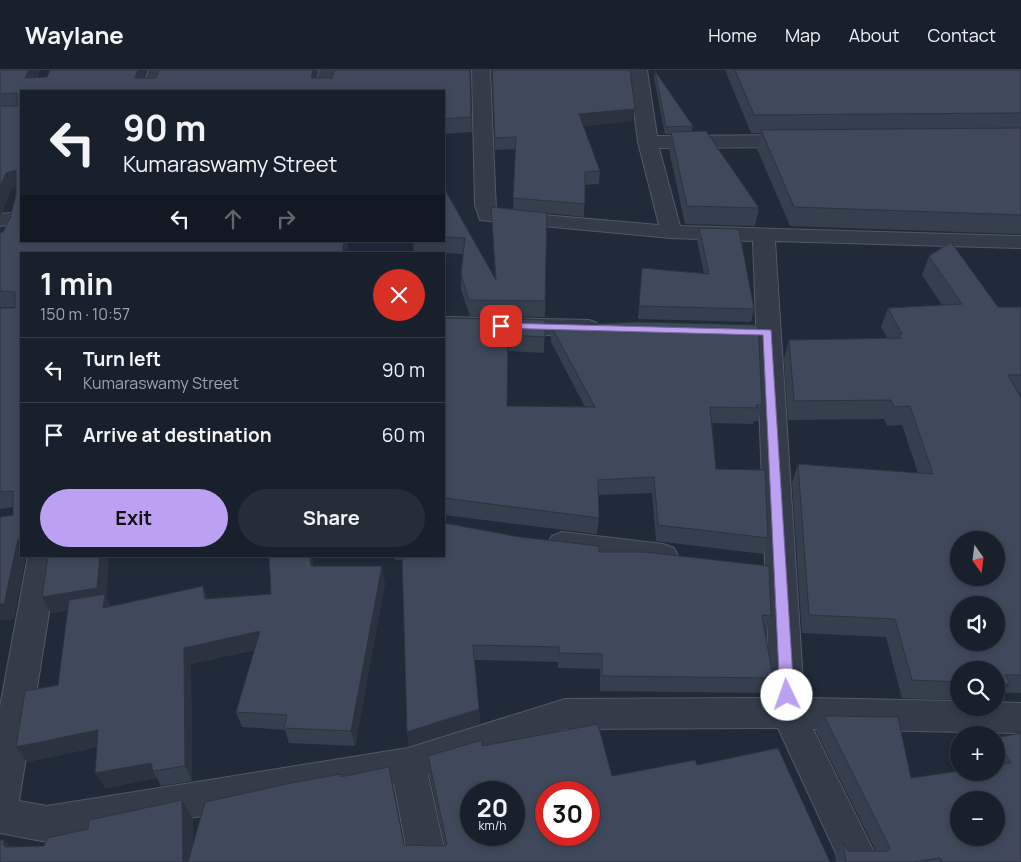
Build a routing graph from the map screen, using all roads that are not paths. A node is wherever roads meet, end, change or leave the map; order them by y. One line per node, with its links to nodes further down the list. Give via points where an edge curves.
1 (158, 70): 5 (street)
2 (328, 70): 6 (street)
3 (480, 70): 10 (street, via 487,216)
4 (638, 70): 8 (street)
5 (150, 90)
6 (324, 90)
7 (815, 140): 8 (street)
8 (648, 142): 10 (street)
9 (9, 213): 12 (street)
10 (671, 232): 11 (street)
11 (764, 235): 13 (street); 20 (street, via 758,332)
12 (0, 242)
13 (1021, 242)
14 (445, 325): 15 (street)
15 (610, 328)
16 (539, 541): 18 (street)
17 (43, 557): 24 (street)
18 (694, 560)
19 (752, 567): 20 (street)
20 (781, 570): 21 (street)
21 (788, 713): 22 (street); 23 (street, via 565,714); 27 (street)
22 (1021, 718)
23 (408, 765): 25 (street, via 45,838); 26 (street)
24 (0, 804)
25 (0, 814)
26 (428, 862)
27 (860, 862)

